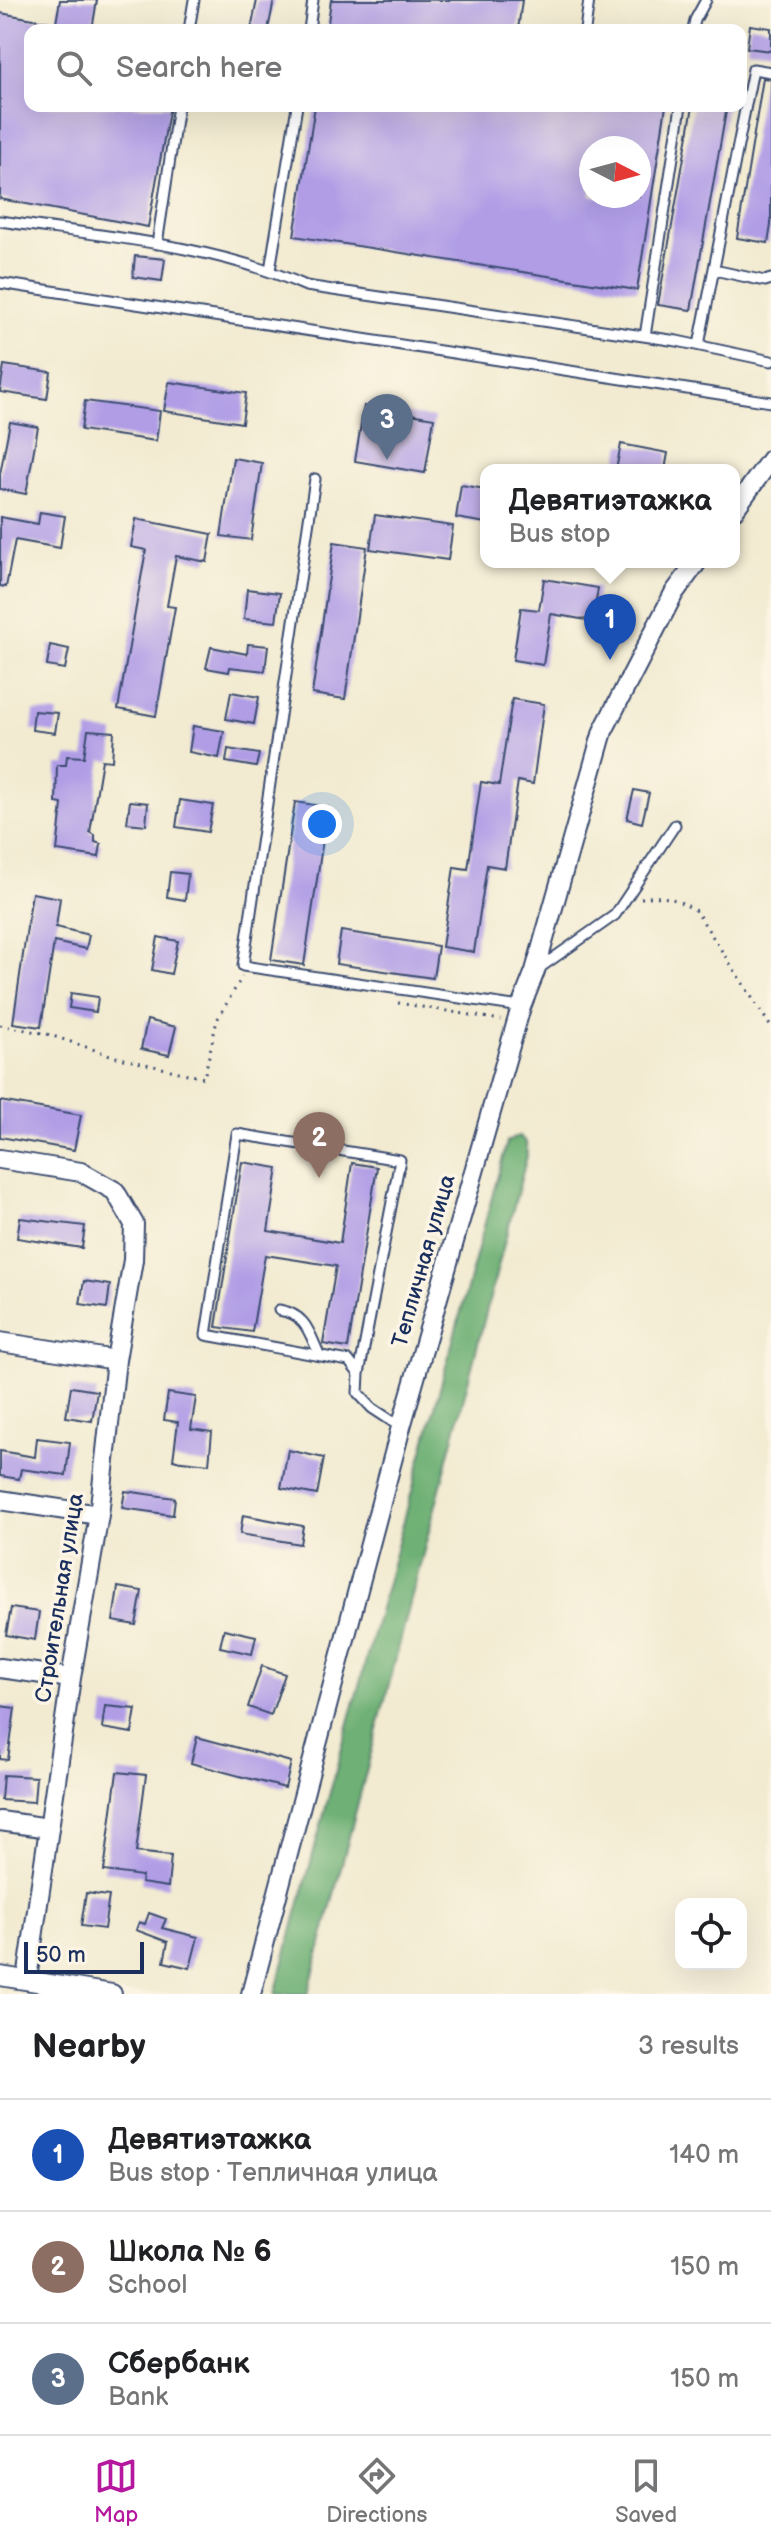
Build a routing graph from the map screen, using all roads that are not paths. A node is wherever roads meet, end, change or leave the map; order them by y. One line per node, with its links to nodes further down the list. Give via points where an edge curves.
1 (194, 0): 5 (lane)
2 (313, 0): 6 (lane)
3 (589, 0): 7 (lane)
4 (706, 0): 8 (lane)
5 (190, 24)
6 (310, 24)
7 (586, 24)
8 (694, 24)
9 (771, 72): 10 (lane, via 753,69)
10 (747, 100)
11 (177, 112): 16 (lane)
12 (296, 112): 17 (lane)
13 (680, 112): 21 (lane)
14 (745, 112): 18 (lane)
15 (0, 221): 16 (lane)
16 (157, 244): 17 (lane)
17 (270, 270): 21 (lane, via 306,286)
18 (714, 270): 19 (lane); 22 (lane)
19 (771, 279)
20 (0, 283): 24 (lane)
21 (645, 336): 22 (lane)
22 (699, 345): 23 (lane)
23 (771, 361)
24 (771, 402)
25 (771, 459): 27 (street)
26 (315, 479): 31 (lane, via 243,966)
27 (740, 502)
28 (693, 568): 30 (street, Тепличная улица, via 674,593 603,731)
29 (675, 825): 30 (lane, via 615,915)
30 (535, 971): 31 (street, Тепличная улица)
31 (521, 1007): 38 (street, Тепличная улица)
32 (0, 1159): 36 (street, Строительная улица, via 81,1172 115,1191 134,1224)
33 (279, 1310): 35 (lane, via 295,1313 305,1323)
34 (0, 1342): 36 (street)
35 (320, 1356): 37 (lane, via 349,1361); 37 (lane, via 206,1335 237,1134 400,1160)
36 (116, 1360): 40 (street, Строительная улица)
37 (359, 1374): 38 (lane, via 358,1393)
38 (401, 1427): 48 (street, Тепличная улица)
39 (0, 1500): 40 (street)
40 (99, 1515): 42 (street, Строительная улица)
41 (0, 1668): 42 (street)
42 (71, 1678): 44 (street, Строительная улица)
43 (0, 1821): 44 (street)
44 (49, 1828): 46 (street, Строительная улица)
45 (0, 1976): 46 (street)
46 (27, 1979): 47 (street)
47 (112, 1994)
48 (251, 1994)

